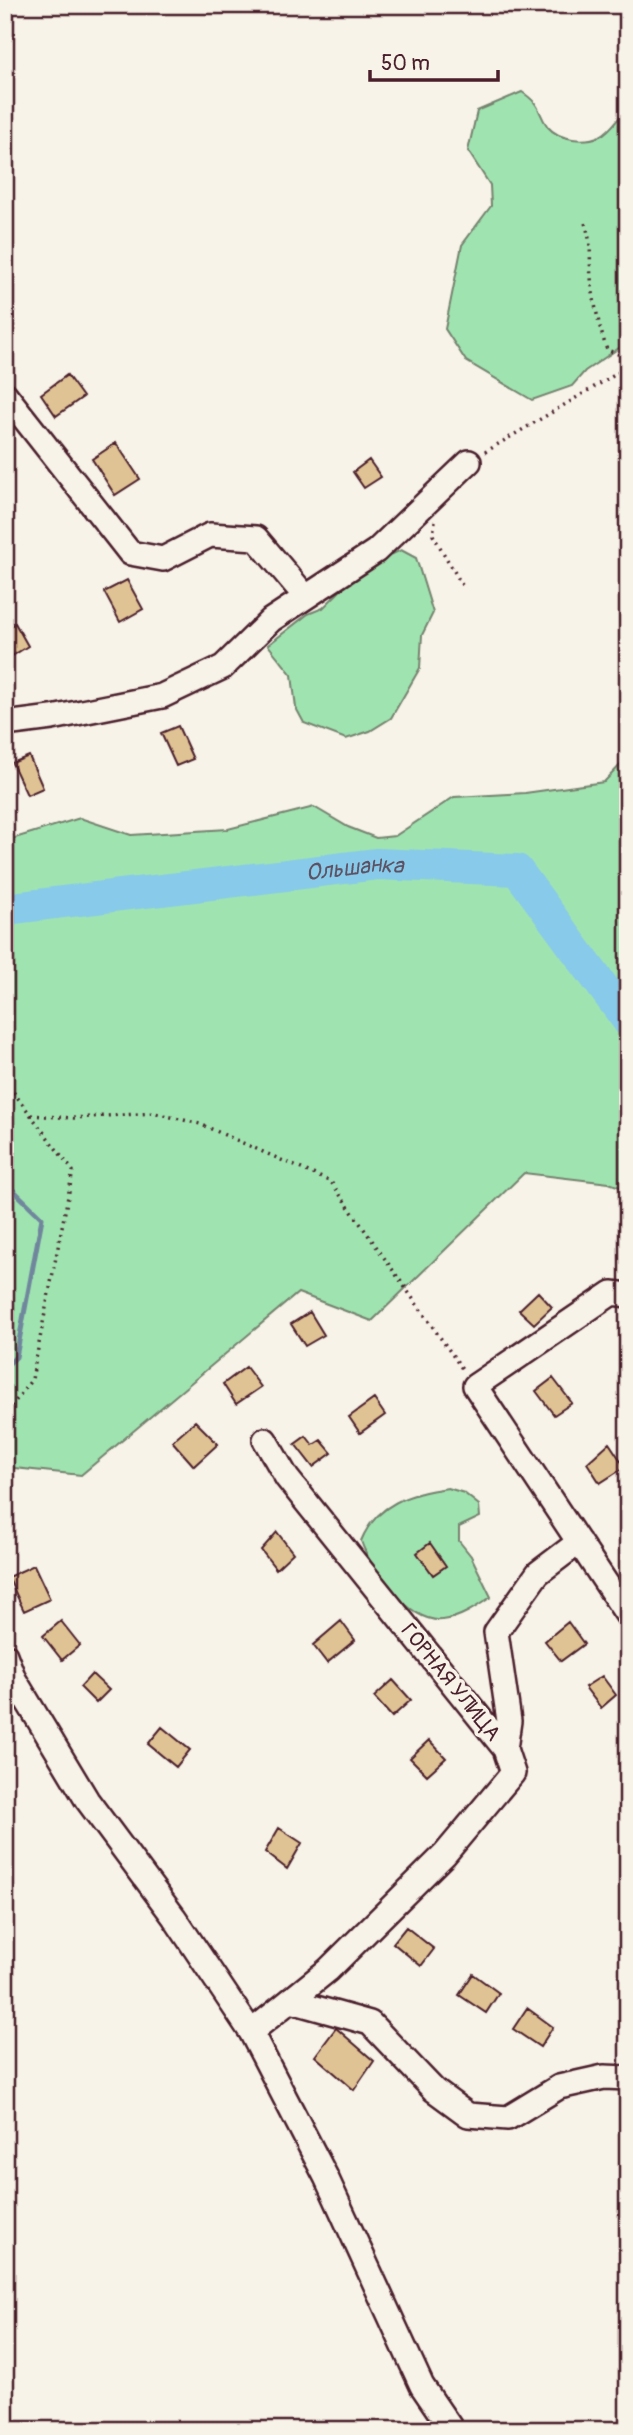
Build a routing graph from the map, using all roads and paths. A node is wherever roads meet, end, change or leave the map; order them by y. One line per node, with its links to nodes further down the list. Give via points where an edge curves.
1 (584, 223): 2 (path, via 593,246 591,274 602,337 607,350)
2 (628, 358)
3 (628, 367): 5 (path)
4 (5, 394): 8 (street, via 130,553 163,559 210,535 256,538)
5 (469, 462): 8 (street, via 376,551)
6 (436, 513): 7 (path, via 433,535)
7 (462, 585)
8 (305, 596): 9 (street, via 271,620 223,667 162,696)
9 (5, 724)
10 (5, 1081): 11 (path)
11 (31, 1115): 13 (path, via 73,1118 155,1113 200,1124 331,1182); 14 (path, via 73,1171 32,1379)
12 (628, 1295): 13 (street, via 612,1293)
13 (475, 1385): 16 (street)
14 (5, 1415)
15 (265, 1440): 19 (street, ГОРНАЯ УЛИЦА, via 287,1478)
16 (579, 1542): 17 (street); 19 (street, via 538,1573 496,1632 509,1721)
17 (628, 1616)
18 (5, 1655): 21 (street, via 14,1679 87,1800 174,1917)
19 (505, 1749): 20 (street, ГОРНАЯ УЛИЦА, via 513,1773 445,1854)
20 (291, 2001): 21 (street, ГОРНАЯ УЛИЦА); 22 (street, via 370,2023 434,2090 468,2115 508,2118 559,2087 604,2077)
21 (251, 2032): 23 (street, via 326,2177 422,2386)
22 (628, 2078)
23 (452, 2430)

